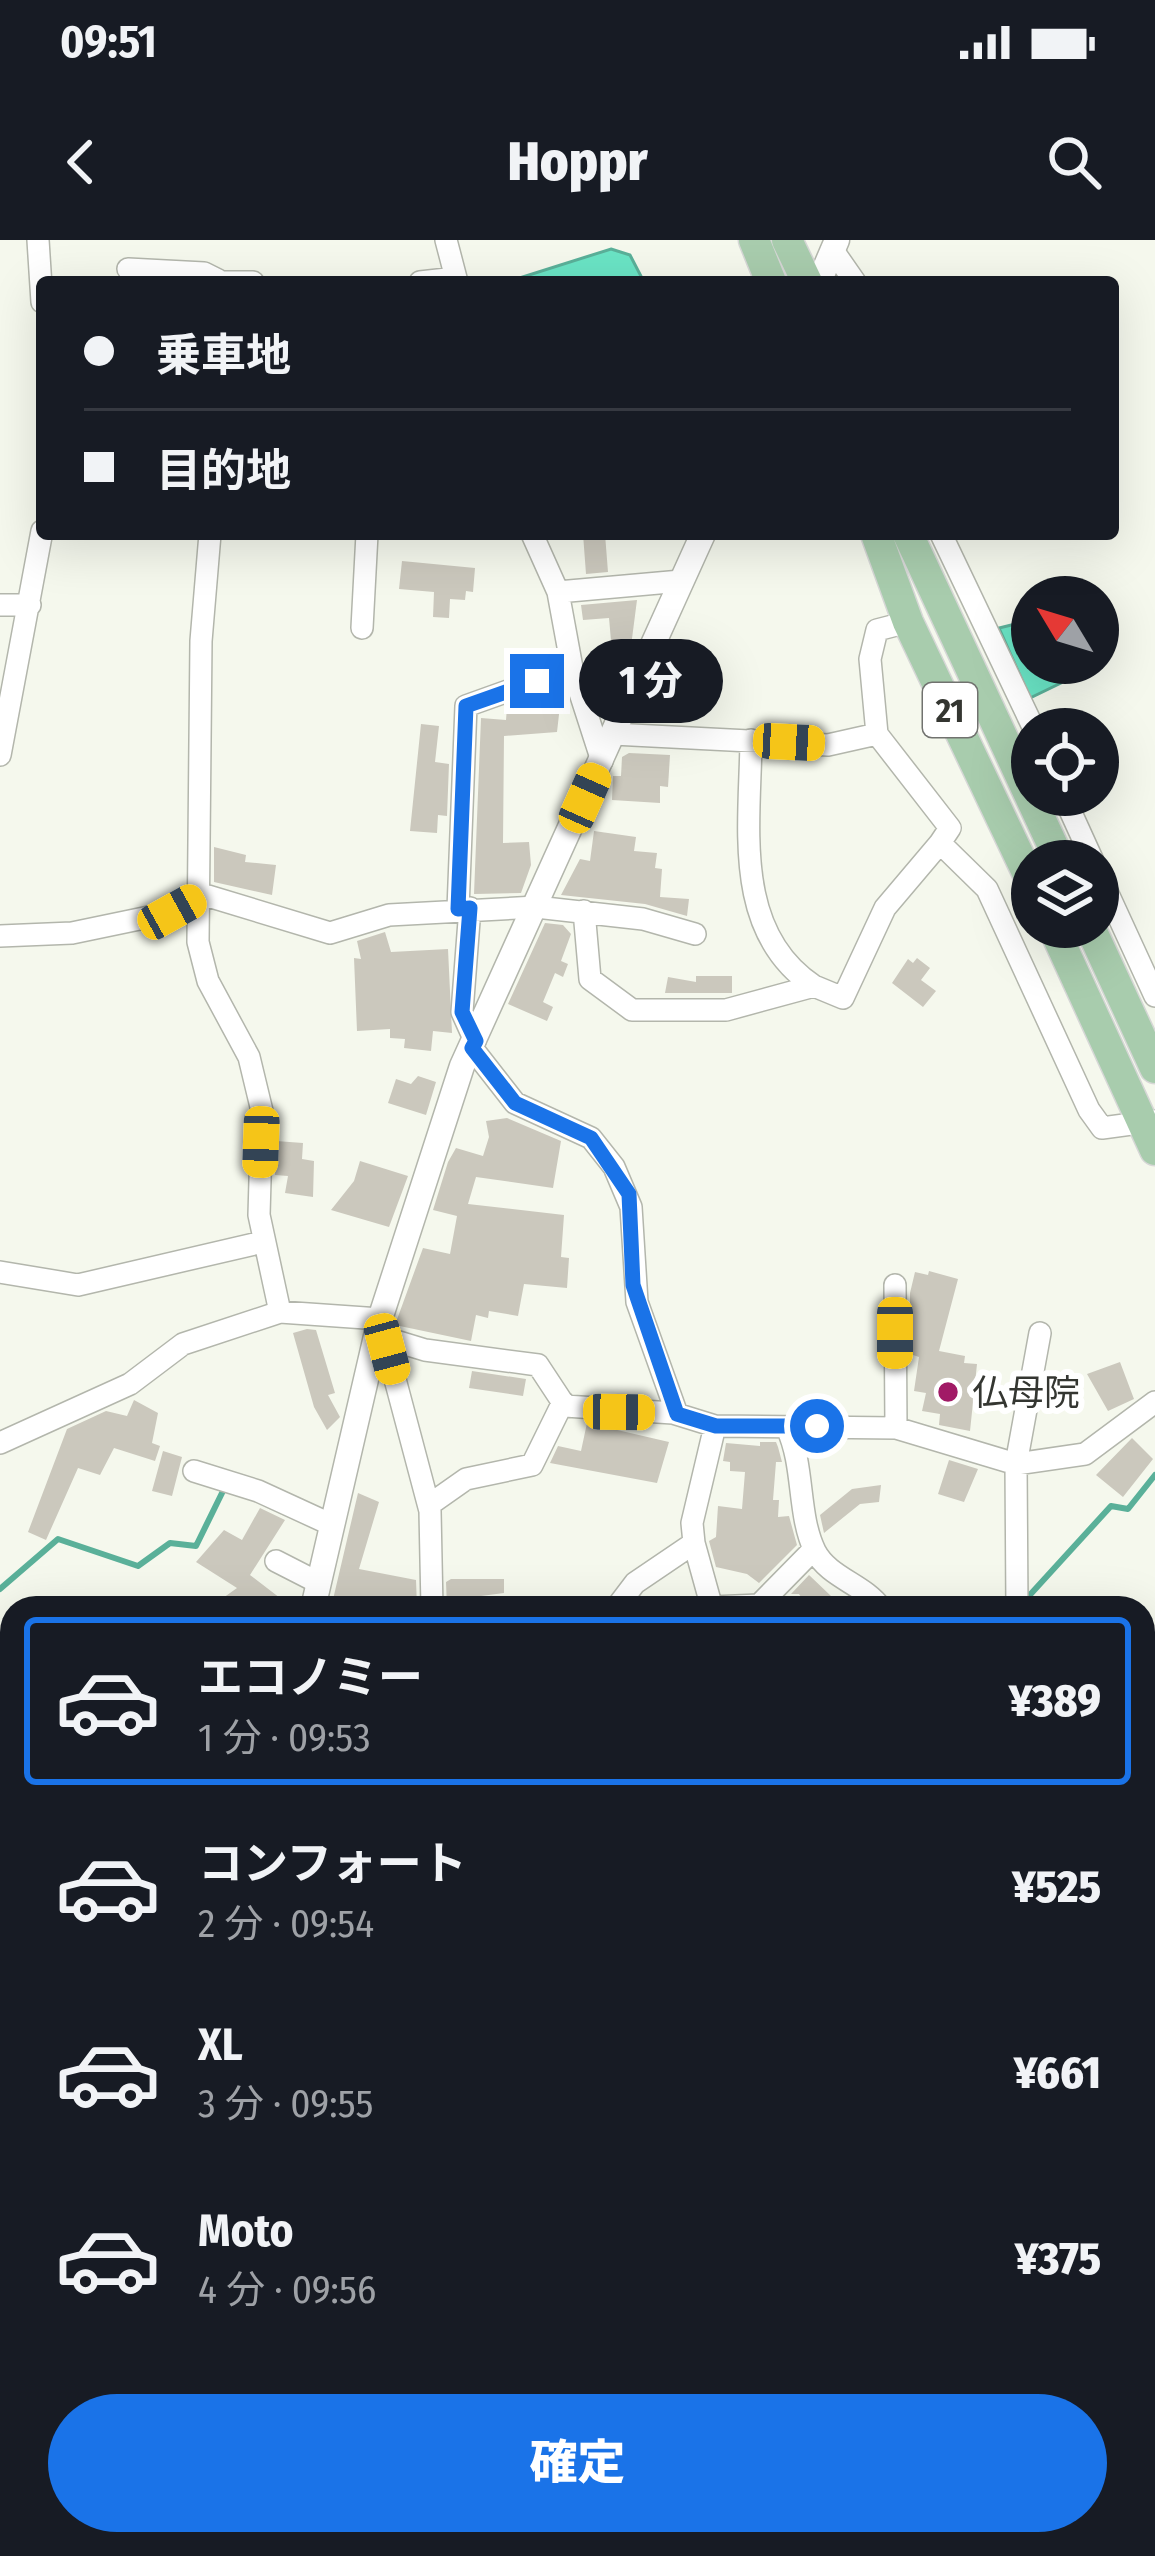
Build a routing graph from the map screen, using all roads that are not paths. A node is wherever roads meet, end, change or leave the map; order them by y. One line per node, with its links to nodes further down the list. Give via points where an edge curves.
1 (38, 240): 7 (street)
2 (446, 240): 9 (street)
3 (754, 240): 10 (main road)
4 (787, 240): 11 (main road)
5 (835, 245): 12 (street); 13 (street)
6 (128, 269): 8 (street)
7 (40, 276)
8 (209, 276)
9 (456, 276)
10 (769, 276)
11 (804, 276)
12 (822, 276)
13 (852, 276)
14 (41, 540): 25 (street)
15 (209, 540): 39 (street)
16 (367, 540): 27 (street)
17 (535, 540): 23 (street)
18 (700, 540): 22 (street)
19 (878, 540): 26 (main road, 21)
20 (911, 540): 37 (main road, 21)
21 (944, 540): 29 (street)
22 (681, 581): 23 (street); 31 (street)
23 (558, 592): 28 (street)
24 (0, 605): 25 (street)
25 (30, 605): 30 (street)
26 (908, 622): 32 (street, via 877,630 870,659); 36 (main road, 21)
27 (362, 628)
28 (572, 668): 35 (street); 41 (street, via 466,706)
29 (1024, 708)
30 (3, 717): 34 (street)
31 (614, 734): 33 (street); 35 (street)
32 (877, 734): 33 (street, via 828,745); 38 (street, via 950,828)
33 (751, 740): 48 (street, via 750,885 784,966)
34 (0, 754)
35 (602, 761): 40 (street)
36 (1012, 840)
37 (1050, 840)
38 (940, 843): 48 (street, via 886,908 843,998); 52 (street, via 987,889 1102,1128)
39 (200, 897): 41 (street, via 330,933 389,915); 45 (street, via 172,912 72,933); 53 (street, via 202,961 249,1057 262,1112)
40 (536, 907): 41 (street); 42 (street); 50 (street)
41 (464, 909): 50 (street, via 462,1012)
42 (584, 911): 44 (street); 48 (street, via 590,979 627,1009 726,1010)
43 (1119, 918): 49 (street)
44 (695, 934)
45 (0, 936)
46 (1063, 948): 52 (main road)
47 (1100, 948): 51 (main road)
48 (814, 986)
49 (1155, 996)
50 (474, 1045): 57 (street); 61 (street, via 515,1103 591,1138 622,1180 637,1302)
51 (1155, 1068)
52 (1152, 1132)
53 (263, 1242): 54 (street, via 78,1285); 56 (street)
54 (0, 1272)
55 (895, 1285): 64 (street)
56 (280, 1312): 57 (street); 65 (street, via 183,1344 130,1384)
57 (378, 1327): 59 (street, via 425,1350 538,1365); 68 (street); 69 (street)
58 (1040, 1333): 66 (street)
59 (563, 1402): 61 (street); 68 (street, via 532,1465 466,1479)
60 (1155, 1402): 66 (street, via 1085,1454)
61 (677, 1414): 62 (street)
62 (716, 1426): 63 (street); 70 (street)
63 (787, 1428): 64 (street); 71 (street)
64 (896, 1428): 66 (street)
65 (1, 1444)
66 (1016, 1464): 79 (street)
67 (194, 1472): 69 (street)
68 (429, 1505): 74 (street)
69 (332, 1525): 73 (street)
70 (694, 1543): 75 (street); 76 (street)
71 (814, 1549): 77 (street); 78 (street)
72 (276, 1562): 73 (street)
73 (316, 1596)
74 (432, 1596)
75 (625, 1596)
76 (709, 1596)
77 (768, 1596)
78 (866, 1596)
79 (1017, 1596)

